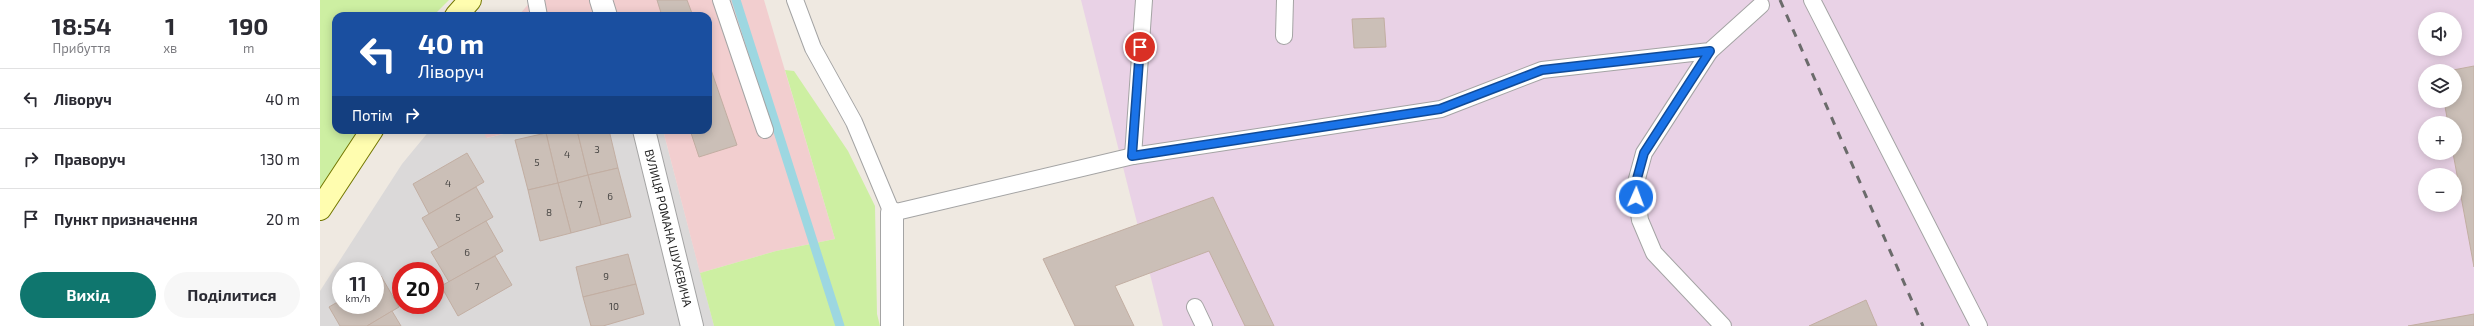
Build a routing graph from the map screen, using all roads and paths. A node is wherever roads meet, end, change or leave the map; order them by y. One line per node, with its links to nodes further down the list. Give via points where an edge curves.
1 (470, 0): 10 (main road)
2 (536, 0): 11 (lane)
3 (601, 0): 12 (street)
4 (722, 0): 15 (lane)
5 (795, 0): 20 (lane, via 813,48 854,122)
6 (1144, 0): 18 (lane)
7 (1285, 0): 13 (lane)
8 (1812, 0): 26 (lane)
9 (1761, 5): 14 (lane)
10 (460, 12)
11 (538, 12)
12 (605, 12)
13 (1284, 36)
14 (1710, 51): 18 (lane, via 1542,70 1440,109); 25 (lane, via 1644,153 1635,186 1640,220 1654,253)
15 (766, 130)
16 (369, 134): 19 (main road)
17 (645, 134): 22 (street, ВУЛИЦЯ РОМАНА ШУХЕВИЧА)
18 (1132, 156): 20 (lane)
19 (320, 209)
20 (892, 213): 23 (street)
21 (1195, 307): 24 (lane)
22 (692, 326)
23 (892, 326)
24 (1204, 326)
25 (1724, 326)
26 (1979, 326)

